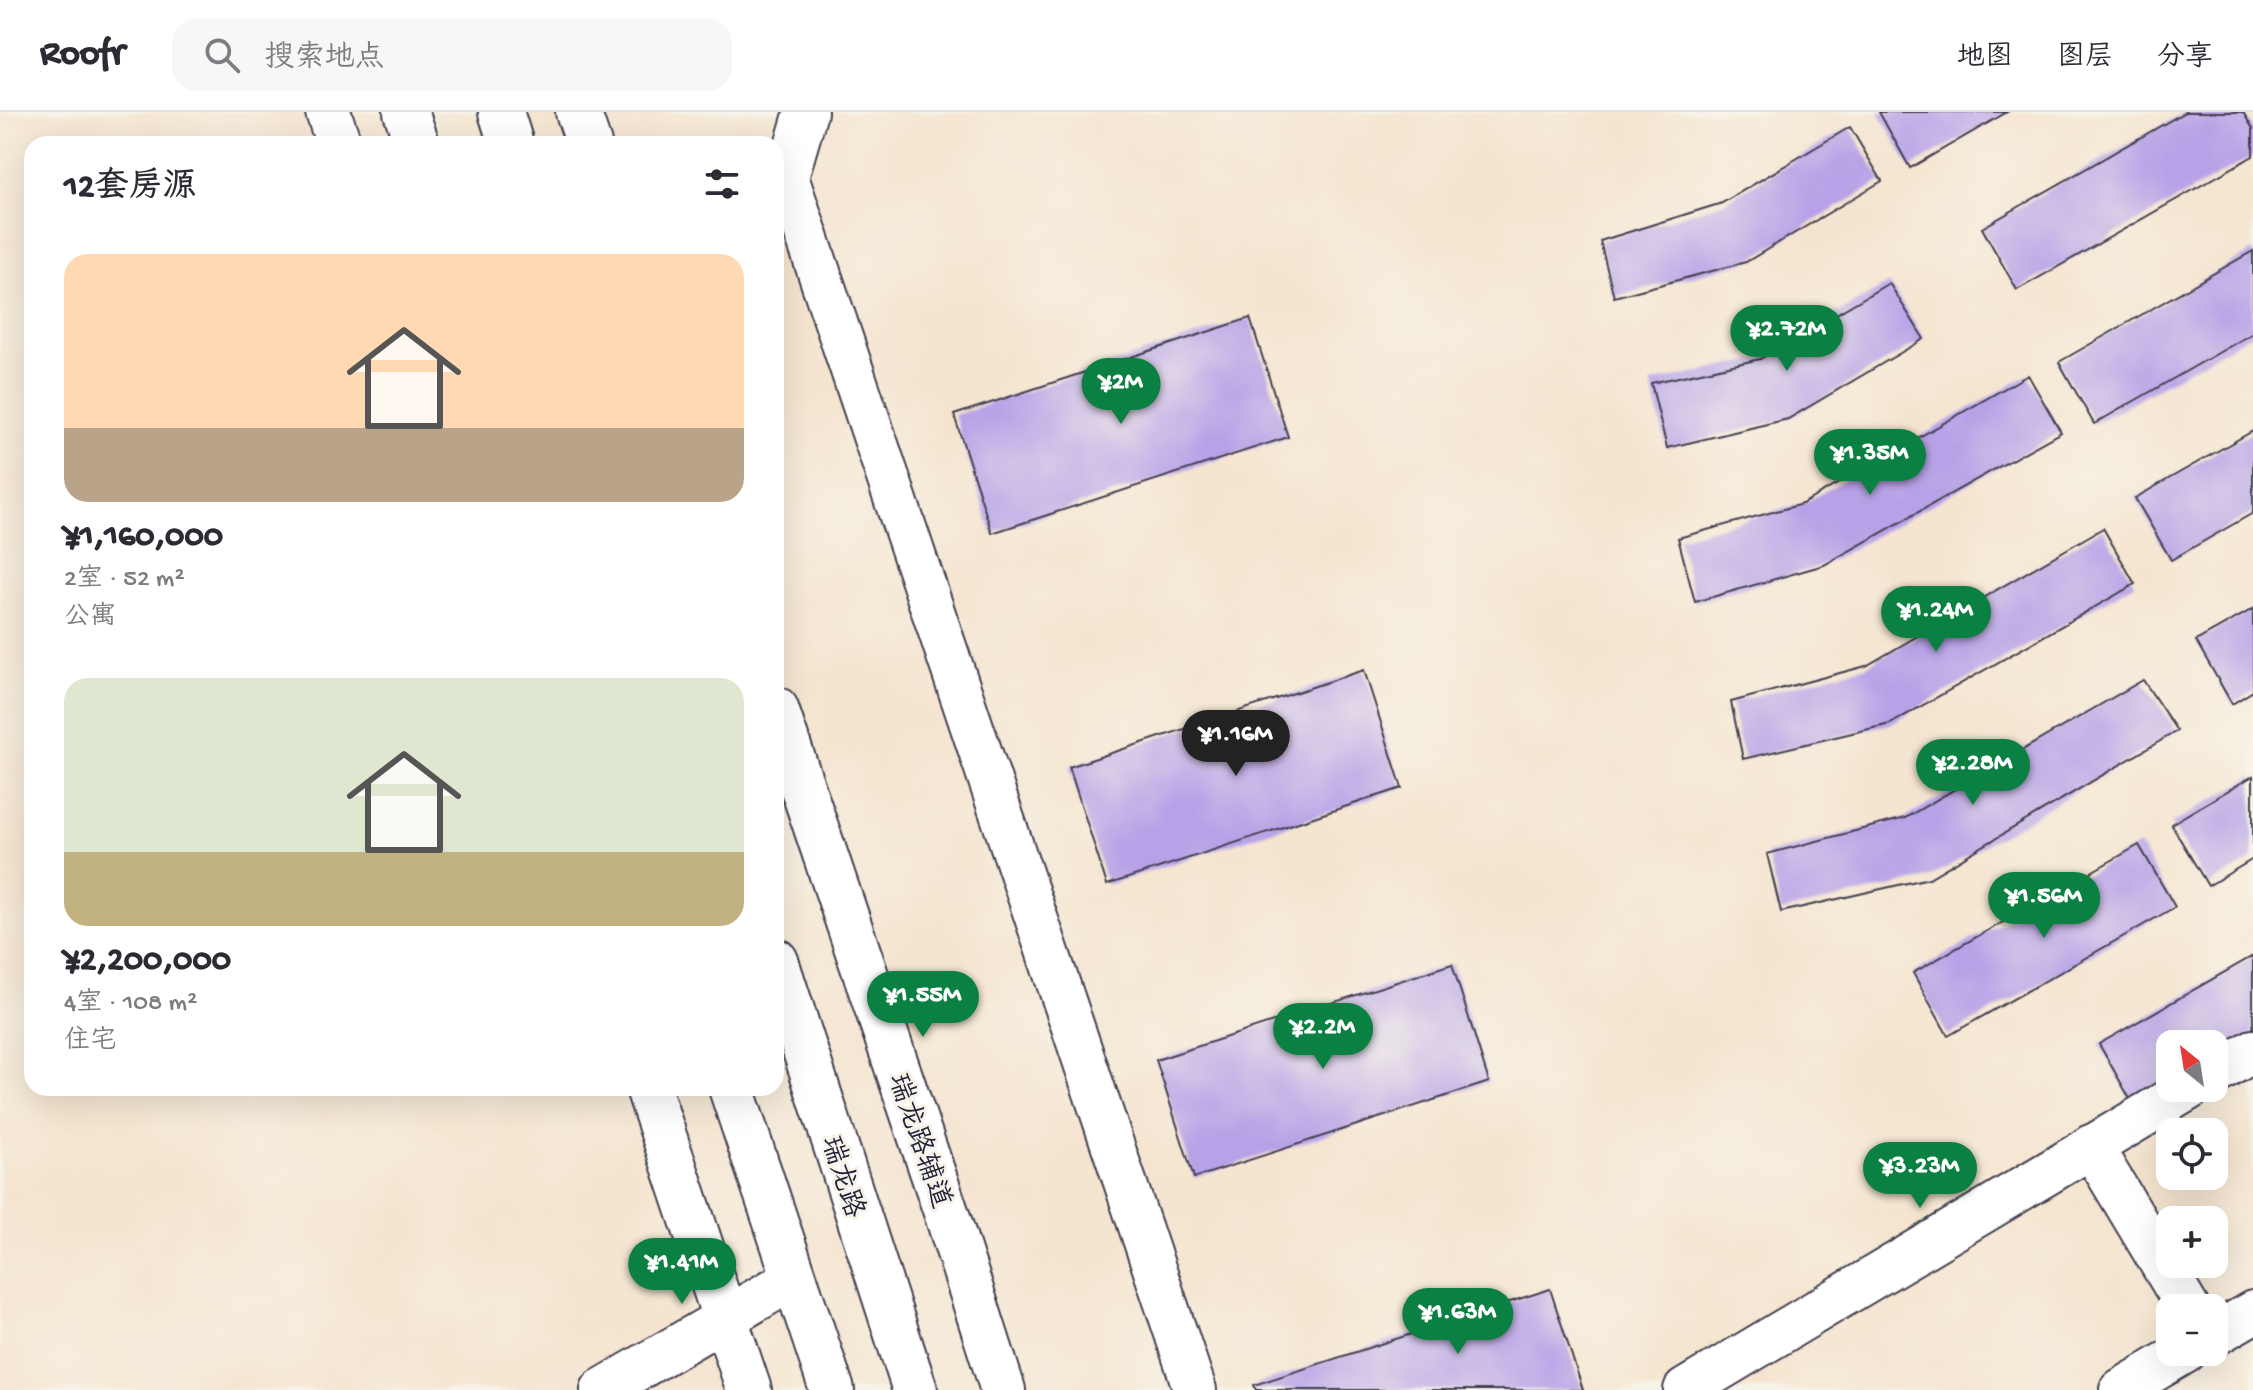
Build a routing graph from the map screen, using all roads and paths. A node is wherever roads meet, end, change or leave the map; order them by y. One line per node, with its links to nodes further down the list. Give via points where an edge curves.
1 (328, 112): 6 (main road)
2 (406, 112): 7 (main road)
3 (501, 112): 8 (main road)
4 (578, 112): 9 (main road)
5 (806, 112): 30 (street, via 787,177)
6 (336, 136)
7 (414, 136)
8 (508, 136)
9 (586, 136)
10 (784, 733): 29 (main road, 瑞龙路辅道)
11 (784, 986): 28 (main road, 瑞龙路)
12 (2253, 1051): 13 (street)
13 (2228, 1066)
14 (651, 1096): 21 (main road)
15 (734, 1096): 18 (main road)
16 (2166, 1102): 17 (street)
17 (2091, 1146): 19 (street); 31 (street)
18 (794, 1278): 21 (street); 27 (main road)
19 (2180, 1294)
20 (2253, 1312): 22 (street)
21 (723, 1319): 25 (street); 26 (main road)
22 (2228, 1327)
23 (2163, 1366): 24 (street)
24 (2126, 1389)
25 (602, 1390)
26 (749, 1390)
27 (832, 1390)
28 (915, 1390)
29 (1003, 1390)
30 (1195, 1390)
31 (1685, 1390)

